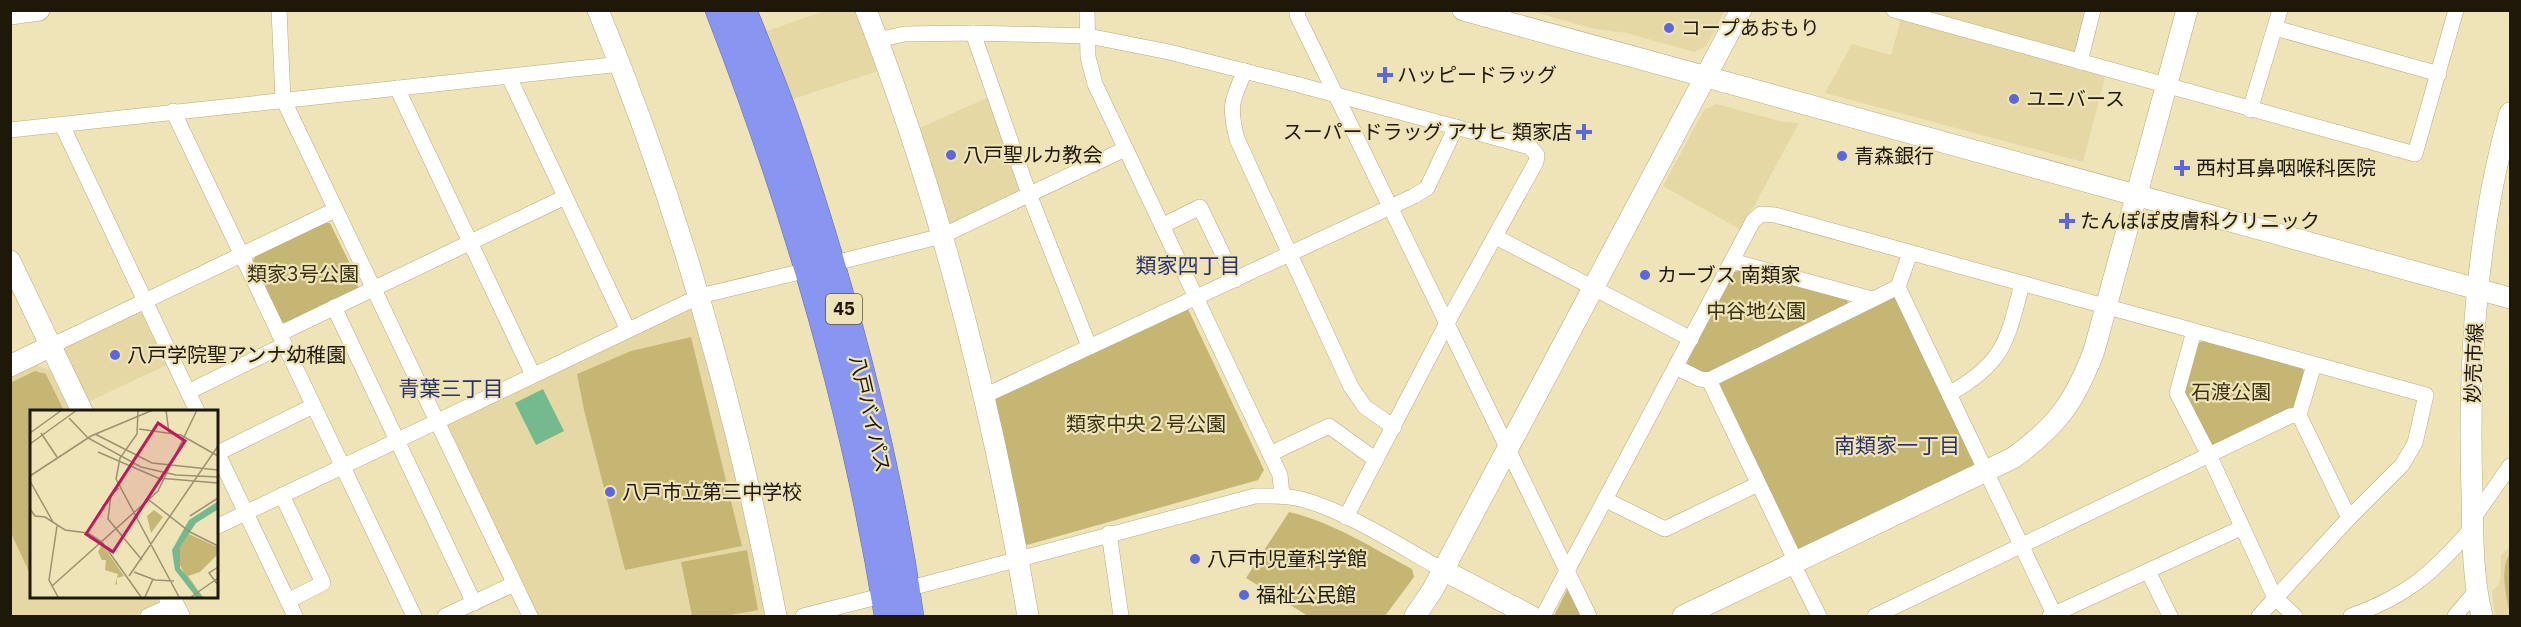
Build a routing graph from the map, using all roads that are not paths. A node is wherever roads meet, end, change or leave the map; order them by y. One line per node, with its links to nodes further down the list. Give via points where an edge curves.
1 (39, 10): 16 (street)
2 (279, 10): 30 (street)
3 (598, 10): 22 (street)
4 (719, 10): 52 (highway, 八戸バイパス / 45)
5 (743, 10): 52 (highway, 八戸バイパス / 45, via 793,140)
6 (866, 10): 20 (street)
7 (1087, 10): 19 (street)
8 (1298, 10): 29 (street)
9 (1463, 10): 26 (street)
10 (1741, 10): 26 (street)
11 (1894, 10): 21 (street)
12 (2093, 10): 21 (street)
13 (2187, 10): 27 (street)
14 (2280, 10): 17 (street)
15 (2456, 10): 24 (street)
16 (10, 14)
17 (2275, 28): 24 (street); 31 (street)
18 (973, 33): 19 (street); 20 (street, via 904,34); 38 (street)
19 (1088, 36): 23 (street); 37 (street, via 1088,57 1095,84)
20 (878, 40): 44 (street)
21 (2080, 62): 27 (street)
22 (621, 64): 25 (street); 59 (street)
23 (1245, 71): 29 (street); 49 (street, via 1230,112 1237,139)
24 (2439, 74): 31 (street, via 2415,154)
25 (509, 77): 28 (street); 40 (street)
26 (1705, 77): 39 (street); 57 (street)
27 (2166, 86): 31 (street); 39 (street)
28 (397, 88): 30 (street); 46 (street)
29 (1335, 94): 35 (street); 41 (street)
30 (283, 99): 32 (street); 42 (street)
31 (2250, 110)
32 (173, 111): 34 (street); 48 (street)
33 (2511, 113): 58 (street, 妙売市線, via 2496,164)
34 (62, 124): 36 (street); 63 (street)
35 (1456, 127): 41 (street, via 1426,188); 45 (street, via 1530,147 1537,155)
36 (10, 130)
37 (1125, 149): 38 (street); 43 (street)
38 (1029, 194): 44 (street); 72 (street)
39 (2136, 196): 58 (street); 64 (street)
40 (564, 197): 46 (street); 67 (street)
41 (1390, 209): 49 (street); 66 (street)
42 (335, 210): 48 (street); 56 (street)
43 (1162, 225): 53 (street, via 1200,207); 60 (street)
44 (942, 236): 52 (street); 80 (street)
45 (1496, 237): 57 (street); 66 (street)
46 (470, 243): 56 (street); 76 (street)
47 (1910, 253): 51 (street, via 1761,214 1753,221); 54 (street); 55 (street)
48 (241, 254): 63 (street); 70 (street)
49 (1290, 255): 53 (street); 86 (street, via 1351,387 1365,407)
50 (10, 261): 71 (street)
51 (1732, 261): 62 (street); 69 (street)
52 (819, 267): 59 (street); 117 (highway, 八戸バイパス / 45, via 875,431)
53 (1235, 280): 60 (street)
54 (2022, 284): 64 (street); 79 (street, via 2003,346 1993,362 1976,379)
55 (1898, 287): 62 (street); 79 (street)
56 (373, 288): 65 (street); 85 (street)
57 (1593, 288): 69 (street); 88 (street)
58 (2477, 289): 61 (street); 104 (street, 妙売市線, via 2470,449)
59 (700, 296): 67 (street); 125 (street, via 741,449)
60 (1196, 298): 72 (street); 91 (street)
61 (2511, 298)
62 (1872, 300): 77 (street)
63 (146, 301): 71 (street); 78 (street)
64 (2105, 306): 68 (street); 96 (street, via 2094,351 2073,399 2036,441)
65 (334, 307): 70 (street); 87 (street)
66 (1447, 323): 86 (street); 88 (street)
67 (628, 330): 76 (street)
68 (2194, 331): 73 (street); 92 (street, via 2177,393)
69 (1691, 339): 75 (street)
70 (281, 340): 78 (street); 81 (street)
71 (51, 346): 74 (street); 82 (street)
72 (1089, 346): 80 (street)
73 (2314, 365): 84 (street); 103 (street, via 2426,395 2415,443 2402,465)
74 (10, 366)
75 (1677, 366): 77 (street); 100 (street)
76 (533, 375): 85 (street)
77 (1709, 380): 97 (street)
78 (188, 393): 83 (street)
79 (1950, 394): 96 (street)
80 (984, 396): 109 (street)
81 (313, 406): 89 (street); 95 (street)
82 (82, 410)
83 (196, 410)
84 (2299, 415): 92 (street); 103 (street)
85 (436, 422): 87 (street); 114 (street)
86 (1394, 427): 93 (street)
87 (398, 441): 95 (street); 118 (street)
88 (1508, 449): 111 (street); 113 (street)
89 (218, 451)
90 (218, 453): 101 (street)
91 (1270, 454): 93 (street, via 1329,426); 99 (street, via 1280,475)
92 (2210, 457): 106 (street); 108 (street)
93 (1376, 460): 102 (street)
94 (2511, 466): 104 (street)
95 (342, 467): 98 (street); 122 (street)
96 (1985, 472): 108 (street); 110 (street)
97 (1758, 484): 100 (street, via 1665,528); 110 (street)
98 (282, 495): 101 (street); 120 (street, via 323,583)
99 (1282, 495): 102 (street, via 1303,499); 107 (street, via 1255,496)
100 (1606, 500): 113 (street)
101 (246, 512): 105 (street); 120 (street)
102 (1346, 518): 111 (street)
103 (2349, 518): 116 (street)
104 (2472, 524): 115 (street, 妙売市線); 141 (street, via 2429,575 2396,598)
105 (218, 526)
106 (2241, 528): 112 (street); 116 (street)
107 (1109, 533): 109 (street); 129 (street)
108 (2020, 546): 136 (street); 137 (street)
109 (1018, 558): 117 (street); 128 (street)
110 (1795, 563): 134 (street); 135 (street)
111 (1443, 570): 130 (street); 131 (street)
112 (2148, 571): 137 (street); 138 (street)
113 (1567, 572): 132 (street); 133 (street)
114 (514, 584): 118 (street); 124 (street)
115 (2476, 591): 142 (street); 143 (street, 妙売市線)
116 (2275, 598): 139 (street); 140 (street)
117 (893, 600): 126 (street); 127 (highway, 八戸バイパス / 45)
118 (474, 603): 123 (street)
119 (174, 605): 121 (street)
120 (289, 611)
121 (148, 616)
122 (414, 616)
123 (445, 616)
124 (530, 616)
125 (776, 616)
126 (803, 616)
127 (910, 616)
128 (1028, 616)
129 (1121, 616)
130 (1415, 616)
131 (1531, 616)
132 (1543, 616)
133 (1589, 616)
134 (1683, 616)
135 (1819, 616)
136 (1875, 616)
137 (2053, 616)
138 (2170, 616)
139 (2259, 616)
140 (2295, 616)
141 (2351, 616)
142 (2454, 616)
143 (2482, 616)

